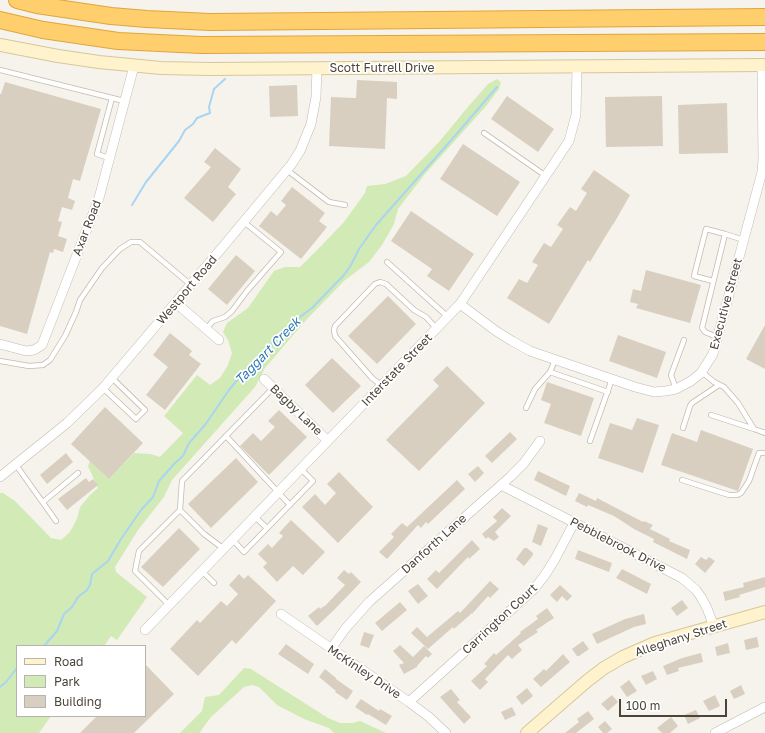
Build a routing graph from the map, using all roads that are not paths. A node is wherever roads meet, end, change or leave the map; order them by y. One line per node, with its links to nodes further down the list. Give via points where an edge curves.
1 (17, 0): 2 (highway)
2 (32, 2): 3 (highway, via 118,17 210,22)
3 (765, 17)
4 (0, 20): 5 (highway, via 43,30 118,41 201,45)
5 (765, 42)
6 (0, 45): 8 (street, Scott Futrell Drive)
7 (764, 65): 9 (street, Scott Futrell Drive); 14 (street, Executive Street)
8 (134, 66): 10 (street, Scott Futrell Drive, via 210,69); 13 (street, Axar Road)
9 (577, 66): 10 (street, Scott Futrell Drive); 18 (street, Interstate Street, via 576,115 573,129 566,147)
10 (317, 68): 17 (street, Westport Road, via 316,97 311,124 300,151)
11 (0, 70): 12 (lane)
12 (112, 98): 13 (lane); 16 (lane, via 97,154)
13 (124, 101): 16 (street, Axar Road)
14 (764, 124): 19 (street, Executive Street)
15 (484, 133): 18 (lane)
16 (109, 158): 35 (street, Axar Road, via 99,198 42,345 26,351)
17 (287, 170): 20 (lane, via 329,202); 21 (street, Westport Road)
18 (546, 176): 28 (street, Interstate Street)
19 (762, 187): 23 (street, Executive Street)
20 (345, 205)
21 (244, 222): 26 (street, Westport Road); 30 (lane, via 281,252 232,311 225,317 213,321)
22 (725, 234): 23 (lane); 25 (lane); 25 (lane, via 706,229 694,276)
23 (744, 240): 32 (street, Executive Street)
24 (387, 262): 29 (lane)
25 (713, 281): 32 (lane, via 702,328)
26 (191, 285): 27 (street, Westport Road); 37 (lane, via 140,242 131,242 120,249 102,268 80,300 65,336 50,360 43,365 28,366)
27 (176, 303): 30 (street); 40 (street, Westport Road)
28 (460, 304): 29 (street, Interstate Street); 36 (street, Executive Street, via 512,341)
29 (448, 317): 31 (street, Interstate Street)
30 (206, 329): 33 (street)
31 (436, 329): 44 (street, Interstate Street); 44 (lane, via 426,317 414,310 386,284 380,282 375,284 335,326 335,336)
32 (717, 337): 39 (street, Executive Street, via 712,354)
33 (219, 340)
34 (684, 340): 47 (lane, via 671,375)
35 (0, 344)
36 (555, 360): 38 (lane); 42 (street, Executive Street)
37 (0, 361)
38 (550, 372): 48 (lane); 49 (lane, via 535,389)
39 (702, 372): 43 (lane); 47 (street, Executive Street)
40 (112, 378): 45 (street, Westport Road); 45 (lane, via 144,410 136,419)
41 (264, 379): 46 (street, Bagby Lane)
42 (612, 380): 47 (street, Executive Street, via 654,392); 48 (lane)
43 (719, 385): 51 (lane, via 692,403); 52 (lane, via 738,403)
44 (382, 386): 55 (street, Interstate Street)
45 (103, 388): 59 (street, Westport Road, via 67,423)
46 (273, 388): 54 (lane); 55 (street, Bagby Lane)
47 (676, 389)
48 (608, 392): 57 (lane)
49 (526, 408)
50 (711, 415): 52 (lane)
51 (683, 428)
52 (754, 429): 53 (lane)
53 (765, 433)
54 (226, 436): 65 (lane); 68 (lane, via 182,481)
55 (328, 441): 60 (street, Interstate Street)
56 (540, 441): 64 (street, Danforth Lane, via 524,463)
57 (590, 441)
58 (765, 453): 63 (lane, via 759,453 748,481 737,495 729,495)
59 (16, 465): 62 (street, Westport Road); 66 (lane)
60 (301, 469): 65 (street, Interstate Street); 67 (lane, via 313,481)
61 (78, 473): 66 (lane)
62 (0, 477)
63 (682, 480)
64 (501, 485): 71 (street, Pebblebrook Drive); 82 (street, Danforth Lane, via 369,602)
65 (278, 493): 67 (lane); 69 (street, Interstate Street)
66 (43, 502): 70 (lane)
67 (290, 505): 72 (lane)
68 (180, 510): 74 (lane, via 204,534); 77 (lane, via 140,551 135,571)
69 (255, 517): 72 (lane); 73 (street, Interstate Street)
70 (56, 521)
71 (574, 523): 80 (street, Pebblebrook Drive, via 687,582 701,597); 83 (street, Carrington Court, via 555,559 534,589)
72 (267, 528): 73 (lane, via 244,552)
73 (232, 539): 74 (street, Interstate Street)
74 (224, 549): 75 (street, Interstate Street)
75 (202, 571): 76 (lane); 77 (street, Interstate Street)
76 (214, 584)
77 (169, 605): 81 (street, Interstate Street)
78 (765, 612): 80 (street, Alleghany Street)
79 (280, 614): 82 (street, McKinley Drive)
80 (714, 627): 86 (street, Alleghany Street, via 655,643 623,657 587,681)
81 (145, 630)
82 (331, 649): 83 (street, McKinley Drive)
83 (409, 702): 85 (street, McKinley Drive)
84 (765, 707): 87 (street)
85 (446, 733)
86 (527, 733)
87 (714, 733)

